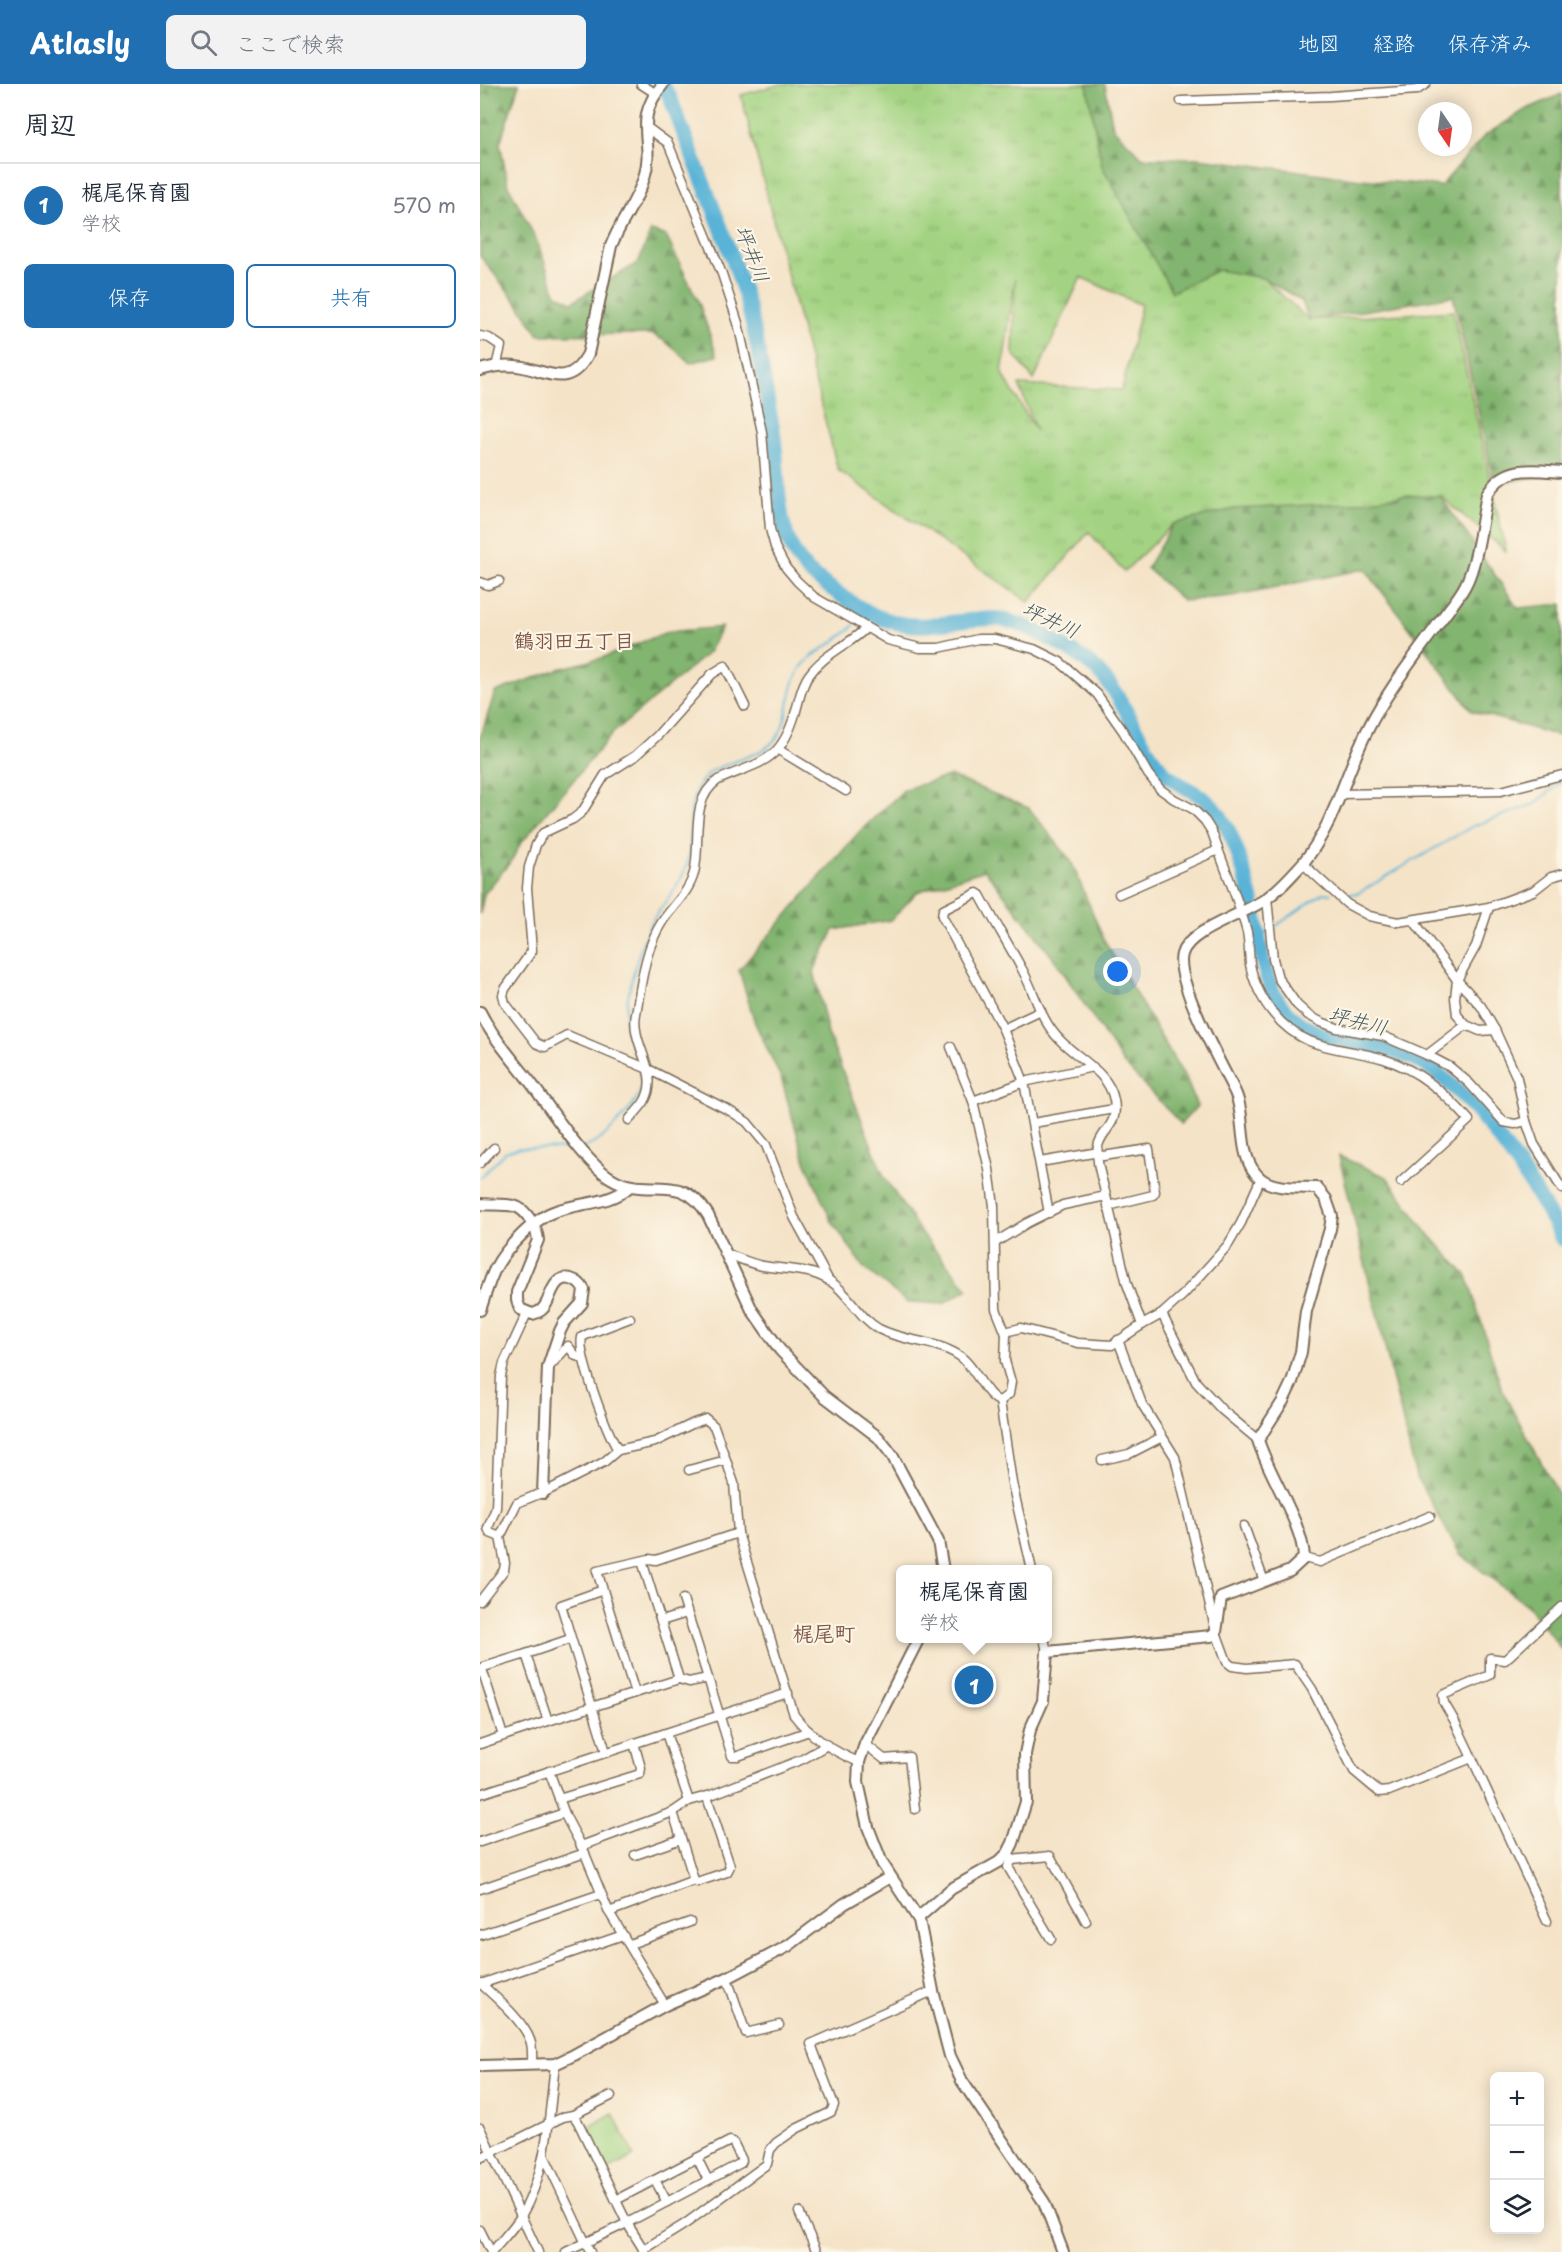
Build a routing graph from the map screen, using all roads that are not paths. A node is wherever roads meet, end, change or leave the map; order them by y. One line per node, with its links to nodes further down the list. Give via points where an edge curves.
1 (641, 84): 4 (street)
2 (663, 84): 4 (street)
3 (1426, 84): 5 (street, via 1418,90)
4 (655, 93): 6 (street)
5 (1181, 101)
6 (645, 126): 8 (street, via 645,176 611,246 583,363 572,374 562,376 521,367); 13 (street, via 669,144 738,323 762,432 775,547 796,581 814,597)
7 (480, 336): 8 (street, via 501,345)
8 (496, 367): 9 (street)
9 (480, 370)
10 (1562, 472): 18 (street, via 1515,472 1494,483 1487,494 1466,584 1384,701)
11 (499, 580): 12 (street, via 488,585)
12 (480, 582)
13 (864, 626): 15 (street, via 857,637 822,660 806,677); 19 (street, via 888,640 920,648 995,639 1024,646 1060,662 1097,694 1160,789 1205,821)
14 (745, 706): 36 (street, via 725,666 712,674 657,736 605,775 582,812 543,833 529,867 532,951 505,989 505,1003 536,1043 545,1047 567,1035)
15 (779, 750): 17 (street); 36 (street, via 757,765 713,783 700,805 694,875 686,892 662,921 652,943 635,1017)
16 (1562, 775): 18 (street, via 1501,791)
17 (846, 791)
18 (1340, 794): 20 (street, via 1327,827)
19 (1218, 850): 22 (street); 25 (street)
20 (1302, 863): 23 (street); 26 (street, via 1347,904 1369,916)
21 (1562, 874): 24 (street, via 1533,891)
22 (1119, 894)
23 (1265, 899): 25 (street); 34 (street, via 1278,978 1297,1005 1321,1022 1383,1036)
24 (1489, 907): 26 (street); 27 (street, via 1476,946)
25 (1243, 913): 47 (street, via 1190,941 1182,953 1181,964 1205,1033 1239,1103 1246,1153); 48 (street, via 1255,982 1273,1014 1287,1028 1326,1048 1384,1059 1411,1070 1448,1096 1469,1120)
26 (1414, 921): 27 (street)
27 (1456, 980): 30 (street, via 1457,1015); 32 (street, via 1481,1006)
28 (1041, 1011): 31 (street); 31 (street, via 977,893 943,910 942,916); 35 (street, via 1060,1040)
29 (480, 1012): 49 (street, via 592,1162 610,1178)
30 (1466, 1025): 32 (street, via 1480,1031); 34 (street)
31 (1003, 1029): 37 (street)
32 (1495, 1030): 41 (street, via 1517,1078)
33 (951, 1047): 38 (street)
34 (1427, 1055): 41 (street, via 1469,1083 1504,1122)
35 (1093, 1067): 37 (street); 39 (street, via 1106,1082)
36 (646, 1068): 40 (street, via 649,1092); 58 (street, via 730,1111 757,1132 766,1145 794,1217)
37 (1024, 1082): 38 (street); 42 (street)
38 (973, 1101): 56 (street, via 989,1168)
39 (1114, 1109): 42 (street); 44 (street, via 1110,1127 1098,1144)
40 (629, 1120)
41 (1526, 1121): 50 (street, via 1534,1144)
42 (1033, 1123): 45 (street)
43 (494, 1148): 46 (street)
44 (1098, 1154): 45 (street); 51 (street); 53 (street, via 1147,1148 1150,1151 1153,1195)
45 (1040, 1162): 54 (street)
46 (480, 1163)
47 (1261, 1179): 61 (street, via 1228,1245); 70 (street, via 1285,1186 1317,1188 1332,1216 1306,1311 1292,1382)
48 (1401, 1182)
49 (629, 1187): 55 (street, via 604,1201 555,1211); 57 (street, via 685,1191 699,1201 708,1215)
50 (1562, 1189)
51 (1106, 1196): 53 (street); 54 (street, via 1063,1205)
52 (480, 1204): 55 (street, via 514,1206)
53 (1108, 1206): 63 (street, via 1127,1284)
54 (1049, 1213): 56 (street)
55 (533, 1224): 59 (street, via 496,1267); 60 (street, via 538,1240 517,1292 520,1309)
56 (996, 1242): 64 (street, via 996,1309)
57 (724, 1252): 58 (street, via 761,1266 817,1274); 82 (street, via 752,1310 780,1350 824,1396 878,1437 892,1455 938,1541)
58 (829, 1281): 68 (street, via 880,1329 942,1347 962,1358 972,1366 993,1398)
59 (480, 1310)
60 (527, 1313): 67 (street, via 541,1312 561,1280 576,1280 584,1290 582,1303 560,1331); 79 (street, via 501,1376 496,1508 488,1528)
61 (1162, 1314): 63 (street); 70 (street, via 1197,1382 1222,1410)
62 (630, 1318): 66 (street, via 582,1336)
63 (1142, 1324): 65 (street)
64 (1006, 1334): 65 (street, via 1021,1328 1078,1343 1112,1345); 68 (street, via 1005,1361 1011,1390)
65 (1118, 1340): 69 (street, via 1142,1404)
66 (584, 1358): 67 (street, via 568,1346); 71 (street)
67 (548, 1367): 75 (street)
68 (1000, 1401): 83 (street, via 1012,1483)
69 (1162, 1437): 73 (street, via 1129,1454); 91 (street, via 1175,1457)
70 (1258, 1440): 80 (street, via 1302,1539)
71 (618, 1450): 72 (street, via 668,1438 706,1419 712,1423); 75 (street, via 604,1462)
72 (726, 1460): 74 (street); 78 (street, via 736,1491)
73 (1102, 1460)
74 (689, 1470)
75 (543, 1493): 79 (street, via 517,1503)
76 (1430, 1516): 80 (street, via 1320,1562)
77 (1244, 1526): 84 (street)
78 (738, 1533): 81 (street); 100 (street)
79 (500, 1537): 87 (street, via 504,1570)
80 (1304, 1558): 84 (street, via 1290,1571)
81 (642, 1561): 85 (street, via 597,1571); 90 (street)
82 (942, 1565)
83 (1031, 1565)
84 (1264, 1581): 91 (street, via 1221,1598)
85 (603, 1590): 92 (street, via 561,1604); 99 (street)
86 (683, 1599): 89 (street)
87 (480, 1601)
88 (1562, 1607): 112 (street, via 1505,1660 1490,1658 1490,1675 1443,1695)
89 (687, 1613): 90 (street); 97 (street)
90 (661, 1621): 98 (street)
91 (1216, 1632): 95 (street, via 1201,1638); 112 (street, via 1232,1666 1295,1664 1354,1771 1379,1792)
92 (570, 1639): 96 (street); 101 (street)
93 (916, 1643): 109 (street)
94 (1045, 1643): 95 (street)
95 (1047, 1652): 126 (street, via 1043,1701 1025,1754 1025,1809)
96 (526, 1653): 103 (street); 106 (street, via 482,1669)
97 (708, 1678): 98 (street, via 689,1682); 102 (street)
98 (679, 1679): 99 (street)
99 (635, 1693): 101 (street)
100 (788, 1693): 102 (street); 104 (street, via 794,1715)
101 (592, 1707): 103 (street); 111 (street)
102 (719, 1715): 104 (street, via 733,1756); 105 (street)
103 (548, 1721): 106 (street)
104 (809, 1731): 110 (street)
105 (666, 1733): 107 (street); 118 (street)
106 (503, 1736): 108 (street)
107 (634, 1743): 111 (street); 117 (street, via 640,1774)
108 (480, 1744)
109 (865, 1744): 113 (street); 119 (street, via 884,1759 909,1757)
110 (827, 1745): 113 (street); 116 (street, via 803,1760)
111 (606, 1752): 114 (street)
112 (1472, 1758): 134 (street)
113 (859, 1762): 127 (street, via 860,1797 868,1827)
114 (549, 1771): 115 (street); 117 (street)
115 (480, 1794)
116 (707, 1797): 118 (street); 128 (street, via 730,1869)
117 (559, 1799): 121 (street)
118 (689, 1801): 120 (street)
119 (915, 1809)
120 (673, 1812): 122 (street); 124 (street)
121 (564, 1813): 123 (street); 124 (street)
122 (681, 1839): 125 (street); 128 (street)
123 (480, 1842)
124 (583, 1849): 129 (street); 130 (street)
125 (635, 1855)
126 (1010, 1856): 132 (street, via 951,1889); 133 (street, via 1050,1856); 138 (street, via 1008,1867)
127 (890, 1877): 132 (street); 140 (street, via 844,1904 793,1943)
128 (694, 1880): 131 (street)
129 (480, 1889)
130 (601, 1894): 131 (street); 136 (street)
131 (609, 1912): 137 (street)
132 (918, 1918): 142 (street)
133 (1086, 1921)
134 (1547, 1921)
135 (690, 1922): 139 (street)
136 (480, 1935)
137 (623, 1935): 139 (street); 141 (street)
138 (1051, 1939)
139 (630, 1944): 143 (street)
140 (727, 1978): 143 (street); 144 (street, via 746,2033)
141 (480, 1983): 145 (street, via 525,2031 531,2044)
142 (933, 1991): 165 (street, via 812,2044 834,2105 831,2112 782,2138 770,2151 768,2163); 171 (street, via 956,2070 1044,2202)
143 (665, 2005): 146 (street)
144 (779, 2025)
145 (532, 2064): 146 (street); 147 (street)
146 (555, 2064): 150 (street)
147 (480, 2066)
148 (610, 2096): 149 (street)
149 (573, 2115): 150 (street); 158 (street)
150 (548, 2125): 152 (street); 153 (street)
151 (480, 2128): 152 (street)
152 (492, 2153): 154 (street); 161 (street)
153 (544, 2155): 161 (street); 164 (street)
154 (480, 2158)
155 (697, 2158): 156 (street); 157 (street); 157 (street, via 732,2141 742,2160)
156 (655, 2180): 158 (street); 159 (street)
157 (708, 2180): 159 (street)
158 (616, 2200): 162 (street)
159 (667, 2202): 162 (street)
160 (799, 2212): 170 (street)
161 (520, 2218): 166 (street); 167 (street)
162 (627, 2223): 164 (street); 165 (street)
163 (480, 2230): 166 (street)
164 (586, 2243): 168 (street); 169 (street)
165 (644, 2251)
166 (491, 2252)
167 (538, 2252)
168 (566, 2252)
169 (590, 2252)
170 (817, 2252)
171 (1063, 2252)

